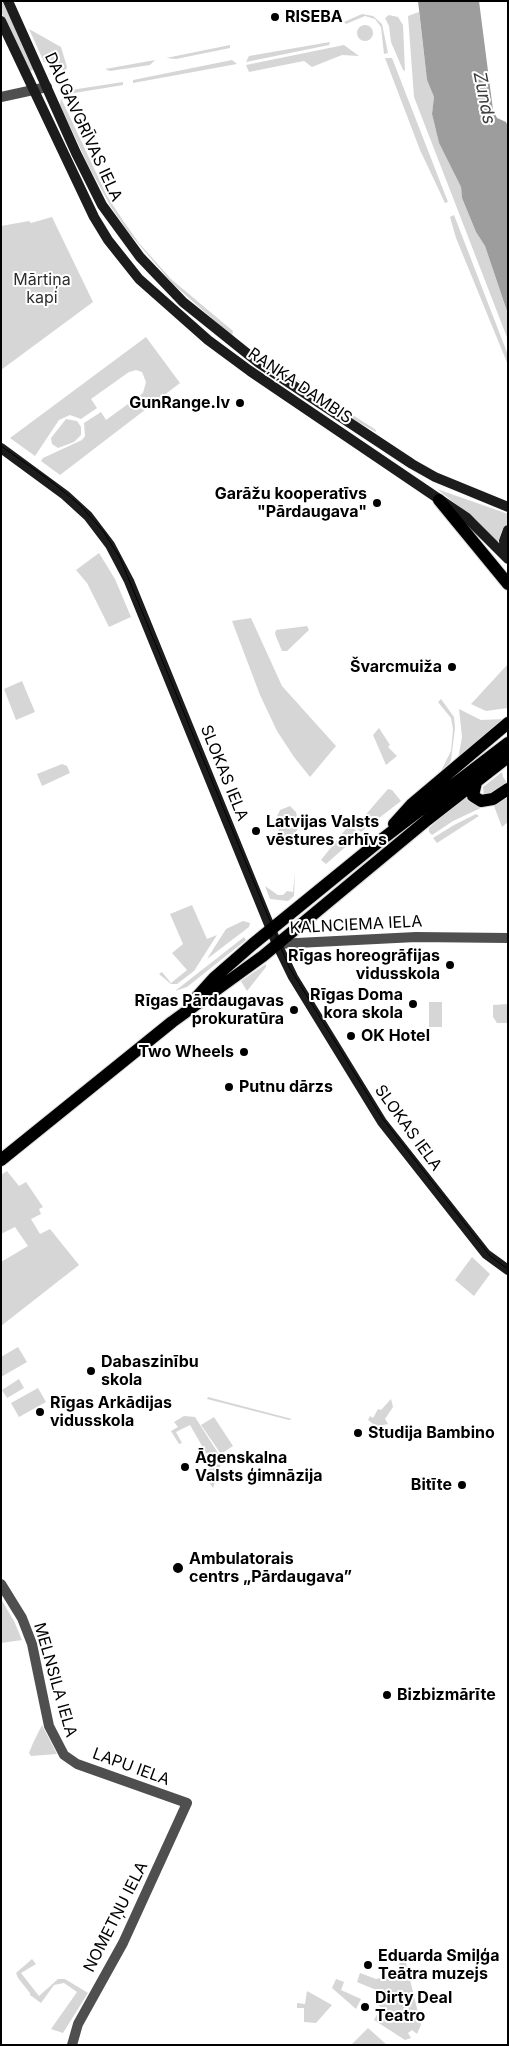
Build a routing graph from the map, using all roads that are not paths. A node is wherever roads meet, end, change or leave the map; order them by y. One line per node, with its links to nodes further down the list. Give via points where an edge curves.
1 (8, 1): 3 (main road, DAUGAVGRĪVAS IELA)
2 (1, 21): 4 (main road, DAUGAVGRĪVAS IELA)
3 (47, 87): 4 (street); 7 (main road, DAUGAVGRĪVAS IELA, via 91,185 110,217 140,257)
4 (34, 89): 5 (street); 6 (main road, DAUGAVGRĪVAS IELA)
5 (1, 96)
6 (94, 217): 9 (main road, RAŅĶA DAMBIS, via 139,279 208,340)
7 (183, 302): 10 (main road, RAŅĶA DAMBIS, via 259,364 412,464)
8 (1, 448): 20 (main road, SLOKAS IELA, via 79,507 98,528 119,560)
9 (439, 500): 12 (main road, RAŅĶA DAMBIS, via 467,518); 13 (main road)
10 (508, 507)
11 (508, 530): 12 (main road, via 504,541)
12 (508, 558)
13 (508, 584)
14 (508, 723): 19 (main road, via 412,804)
15 (508, 743): 19 (main road)
16 (508, 757): 17 (main road)
17 (476, 782): 18 (main road, via 473,796 481,801 493,799); 22 (main road)
18 (508, 789)
19 (377, 843): 20 (main road, KALNCIEMA IELA)
20 (271, 930): 22 (main road, SLOKAS IELA); 23 (main road, KALNCIEMA IELA, via 214,978)
21 (508, 938): 22 (street, KALNCIEMA IELA, via 416,937)
22 (277, 944): 23 (main road, KALNCIEMA IELA); 25 (main road, SLOKAS IELA, via 296,982 382,1122 486,1254)
23 (172, 1022): 24 (main road, KALNCIEMA IELA)
24 (1, 1160)
25 (508, 1270)
26 (1, 1584): 27 (street, MELNSILA IELA, via 22,1618 32,1644 49,1726)
27 (66, 1758): 28 (street, LAPU IELA)
28 (187, 1803): 29 (street, NOMETŅU IELA, via 123,1943 78,2024)
29 (72, 2045)

